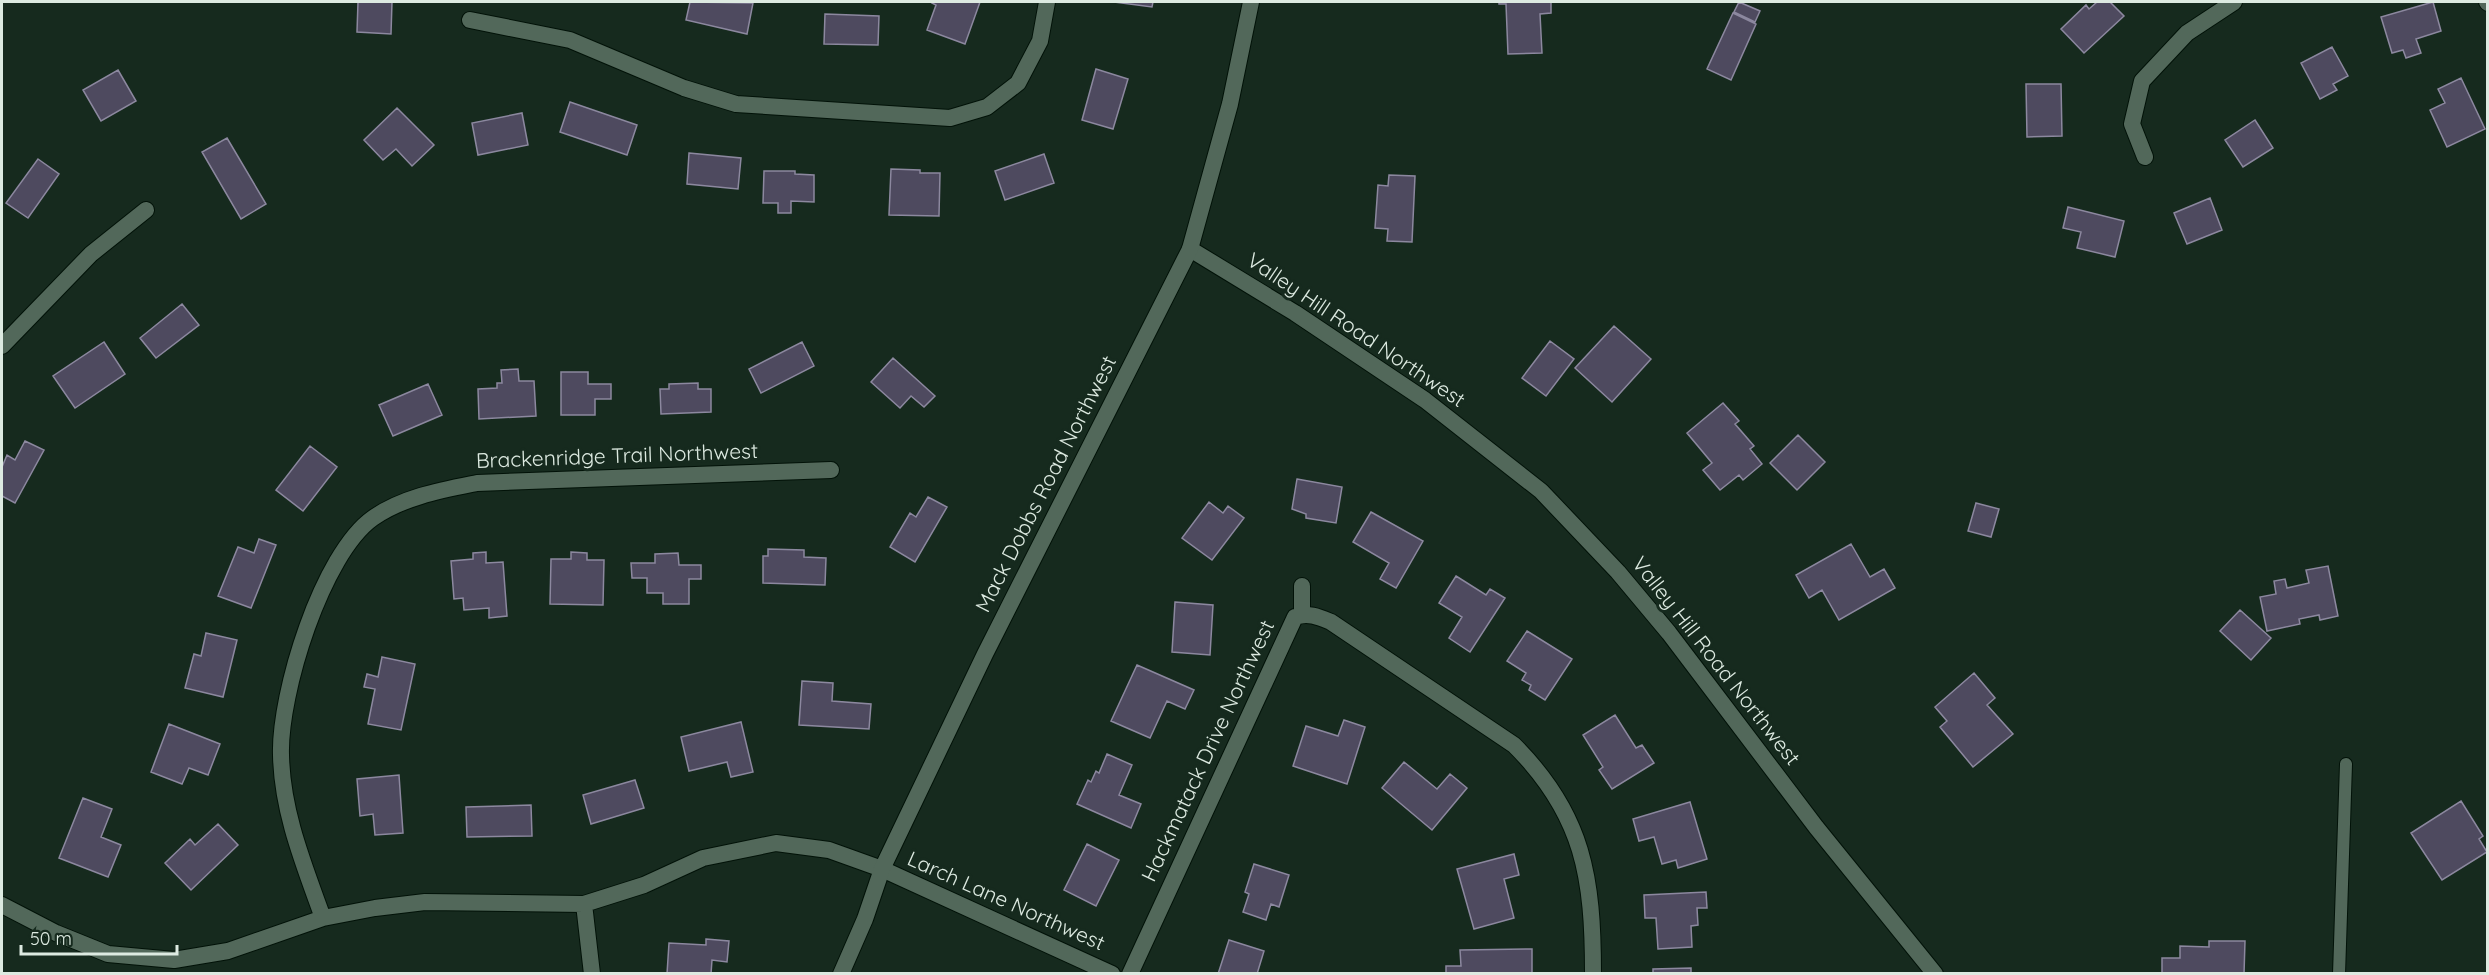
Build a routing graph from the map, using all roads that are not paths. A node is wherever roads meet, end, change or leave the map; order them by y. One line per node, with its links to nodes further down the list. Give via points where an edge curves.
1 (1047, 2): 4 (street, via 1040,41 1018,83 987,107 950,118 736,104 684,88 570,40)
2 (1251, 2): 7 (street, Mack Dobbs Road Northwest, via 1230,104)
3 (2234, 2): 5 (street, via 2187,33 2142,81 2132,124)
4 (470, 20)
5 (2145, 157)
6 (146, 210): 8 (street, via 91,254)
7 (1190, 249): 13 (street, Mack Dobbs Road Northwest, via 990,644); 22 (street, Valley Hill Road Northwest, via 1425,400 1541,491 1670,633 1816,827)
8 (2, 346)
9 (831, 470): 16 (street, Brackenridge Trail Northwest, via 477,483 430,493 372,518 335,562 319,596 304,638 283,724 281,755 293,835)
10 (1302, 586): 11 (street)
11 (1302, 614): 20 (street, Hackmatack Drive Northwest, via 1295,617); 21 (street, Hackmatack Drive Northwest, via 1331,622 1514,745 1536,766 1560,802 1578,840 1593,919)
12 (2346, 764): 23 (lane)
13 (882, 869): 14 (street, Larch Lane Northwest, via 830,850 776,843 703,858 644,885); 18 (street, Mack Dobbs Road Northwest); 19 (street, Larch Lane Northwest)
14 (584, 904): 16 (street, Larch Lane Northwest, via 425,902); 17 (street)
15 (2, 905): 16 (street, Larch Lane Northwest, via 108,954 174,960 228,951)
16 (323, 918)
17 (592, 974)
18 (841, 974)
19 (1112, 974)
20 (1130, 974)
21 (1593, 974)
22 (1935, 974)
23 (2339, 974)

